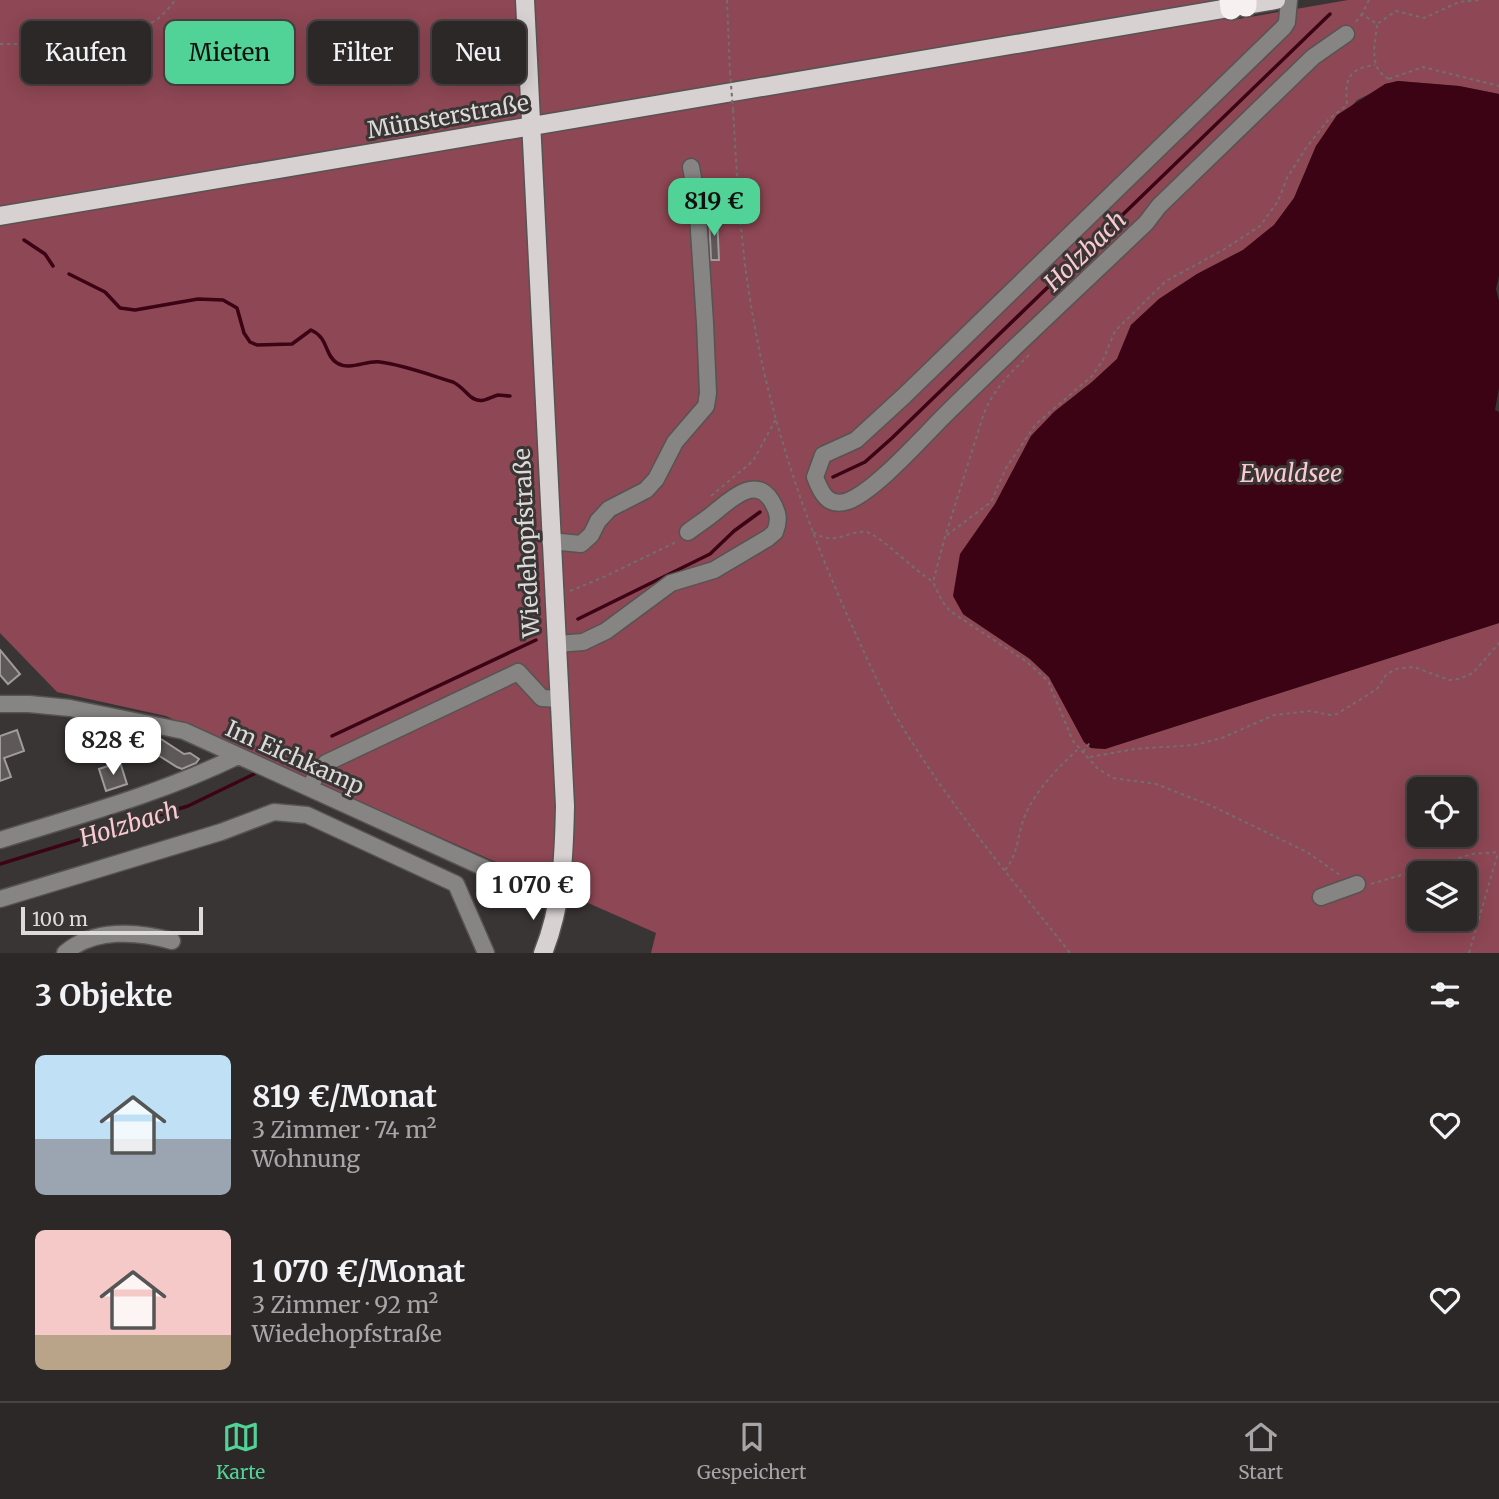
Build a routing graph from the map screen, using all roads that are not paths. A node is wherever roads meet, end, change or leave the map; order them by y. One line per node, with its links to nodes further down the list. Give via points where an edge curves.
1 (525, 0): 6 (main road, Wiedehopfstraße)
2 (1276, 0): 4 (main road, Münsterstraße)
3 (1289, 0): 5 (street, via 1287,22 1254,56 904,396 856,440 823,455 815,477 826,499 847,501 887,472 1313,57)
4 (1238, 4): 6 (main road, Münsterstraße)
5 (1346, 34)
6 (531, 127): 8 (main road, Münsterstraße); 10 (main road, Wiedehopfstraße)
7 (691, 167): 10 (street, via 705,323 706,406 675,442 646,490 610,509 580,544)
8 (0, 216)
9 (688, 532): 11 (street, via 748,490 765,493 777,510 775,531 726,564 671,583 607,631 583,642)
10 (550, 541): 11 (main road, Wiedehopfstraße)
11 (556, 644): 12 (main road, Wiedehopfstraße)
12 (559, 699): 15 (street, via 542,698 518,672 326,763); 20 (main road, Wiedehopfstraße, via 565,806 564,869)
13 (0, 704): 14 (street, Im Eichkamp, via 70,708 184,731)
14 (238, 756): 15 (street, Im Eichkamp); 16 (street, via 131,800)
15 (310, 788): 20 (street, Im Eichkamp)
16 (0, 840)
17 (1357, 884): 18 (street)
18 (1321, 897)
19 (0, 899): 23 (street, via 221,832 274,811 287,811 307,814 456,884)
20 (557, 901): 24 (main road, Wiedehopfstraße)
21 (172, 941): 22 (street, via 152,935 97,935)
22 (65, 953)
23 (486, 953)
24 (543, 953)

